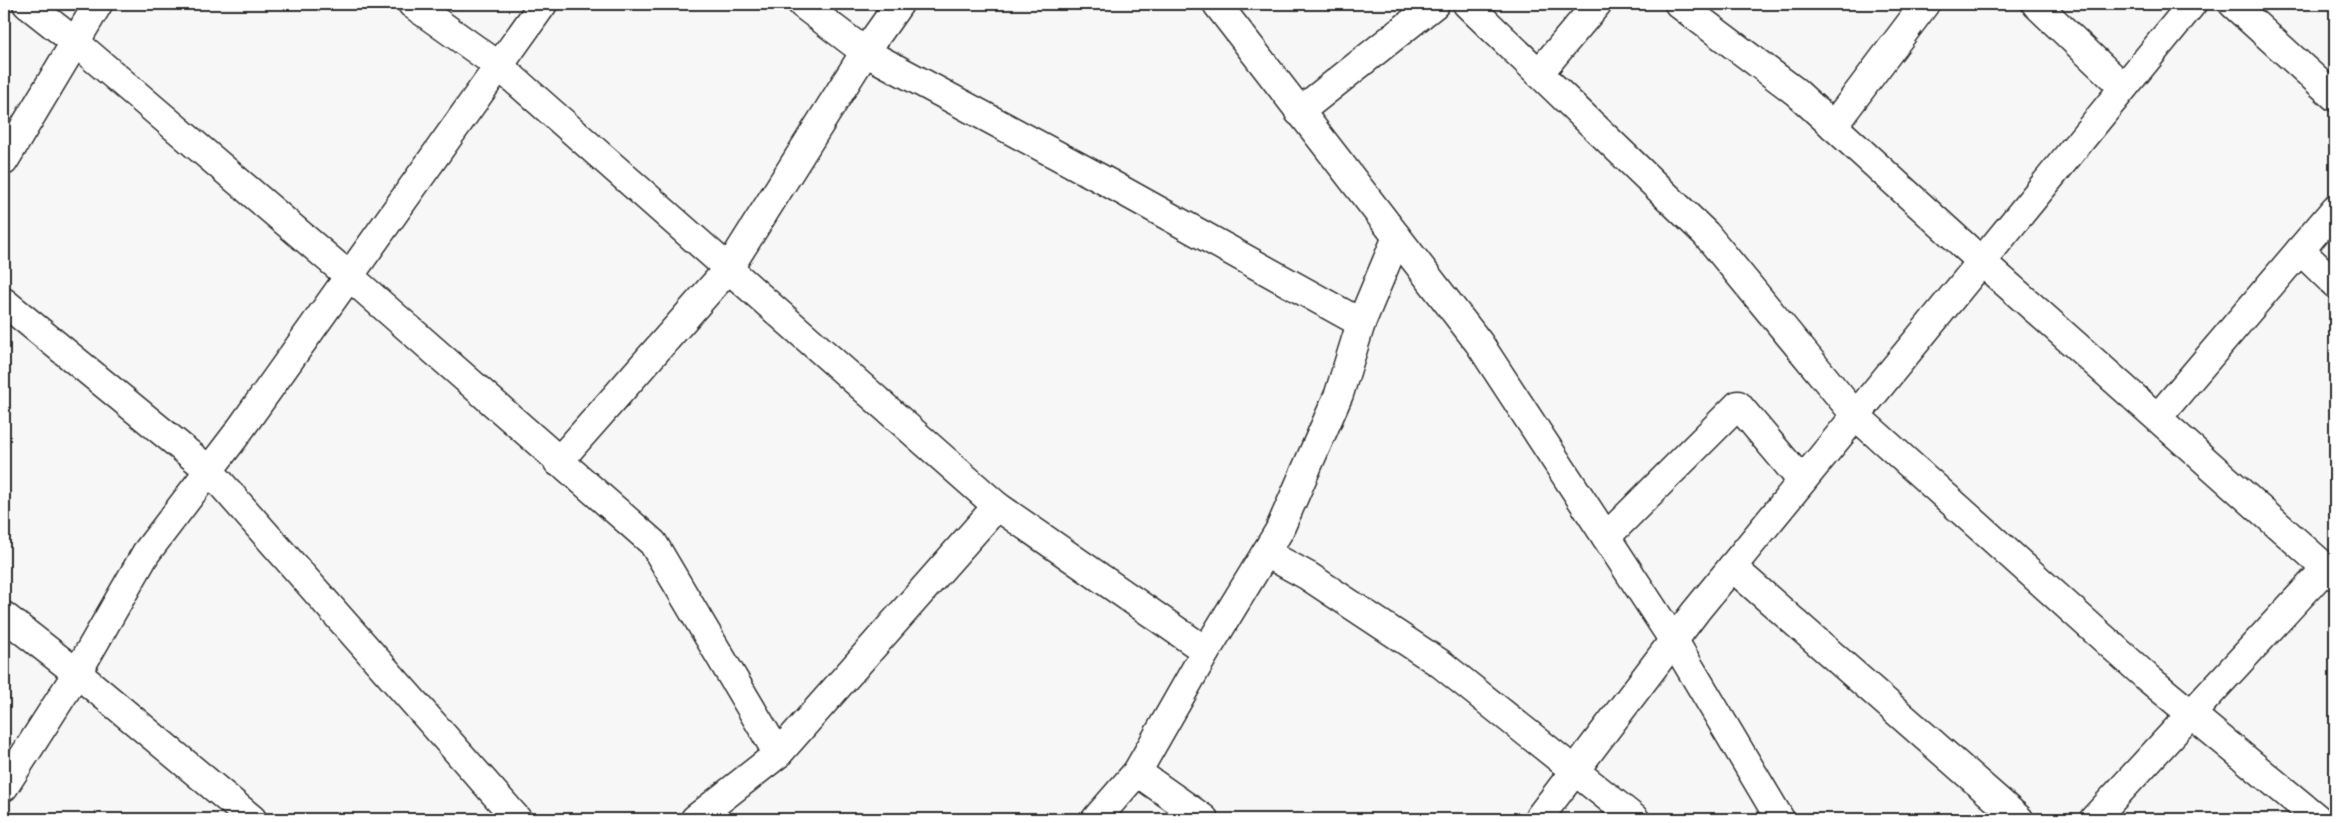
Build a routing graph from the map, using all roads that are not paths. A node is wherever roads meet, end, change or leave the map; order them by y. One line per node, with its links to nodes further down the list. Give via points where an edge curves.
1 (27, 4): 16 (street)
2 (98, 4): 16 (street)
3 (412, 4): 18 (street)
4 (543, 4): 18 (street)
5 (802, 4): 17 (street)
6 (899, 4): 17 (street)
7 (1216, 4): 22 (street)
8 (1435, 4): 22 (street)
9 (1467, 4): 19 (street)
10 (1597, 4): 19 (street)
11 (1679, 4): 23 (street, via 1796,92)
12 (1925, 4): 23 (street)
13 (2036, 4): 20 (street)
14 (2233, 4): 21 (street)
15 (2186, 6): 20 (street)
16 (75, 42): 24 (street); 30 (street)
17 (865, 52): 29 (street); 33 (street, via 1115,186)
18 (499, 66): 29 (street); 30 (street)
19 (1539, 73): 34 (street, via 1706,234)
20 (2123, 87): 28 (street)
21 (2335, 97)
22 (1298, 112): 26 (street)
23 (1833, 126): 28 (street)
24 (4, 161)
25 (2335, 209): 27 (street)
26 (1397, 237): 33 (street); 40 (street, via 1479,343)
27 (2300, 250): 31 (street); 35 (street)
28 (1981, 261): 34 (street); 35 (street)
29 (729, 268): 36 (street); 39 (street)
30 (349, 276): 36 (street); 37 (street)
31 (2335, 284)
32 (4, 302): 37 (street)
33 (1360, 323): 41 (street, via 1339,394 1279,531)
34 (1856, 416): 38 (street); 48 (street)
35 (2158, 417): 43 (street)
36 (558, 462): 49 (street, via 653,544)
37 (209, 470): 47 (street, via 146,553); 54 (street)
38 (1802, 481): 40 (street, via 1738,405); 42 (street)
39 (997, 506): 46 (street); 49 (street)
40 (1606, 537): 45 (street)
41 (1266, 553): 46 (street); 50 (street, via 1308,576 1442,664)
42 (1732, 567): 45 (street); 61 (street)
43 (2331, 572): 48 (street)
44 (4, 616): 47 (street)
45 (1674, 641): 50 (street); 60 (street)
46 (1206, 651): 51 (street)
47 (77, 674): 52 (street); 53 (street)
48 (2192, 714): 62 (street); 63 (street)
49 (778, 754): 55 (street)
50 (1574, 770): 58 (street); 59 (street)
51 (1137, 772): 56 (street); 57 (street)
52 (4, 787)
53 (252, 819)
54 (517, 819)
55 (694, 819)
56 (1096, 819)
57 (1204, 819)
58 (1538, 819)
59 (1635, 819)
60 (1780, 819)
61 (2019, 819)
62 (2094, 819)
63 (2318, 819)

